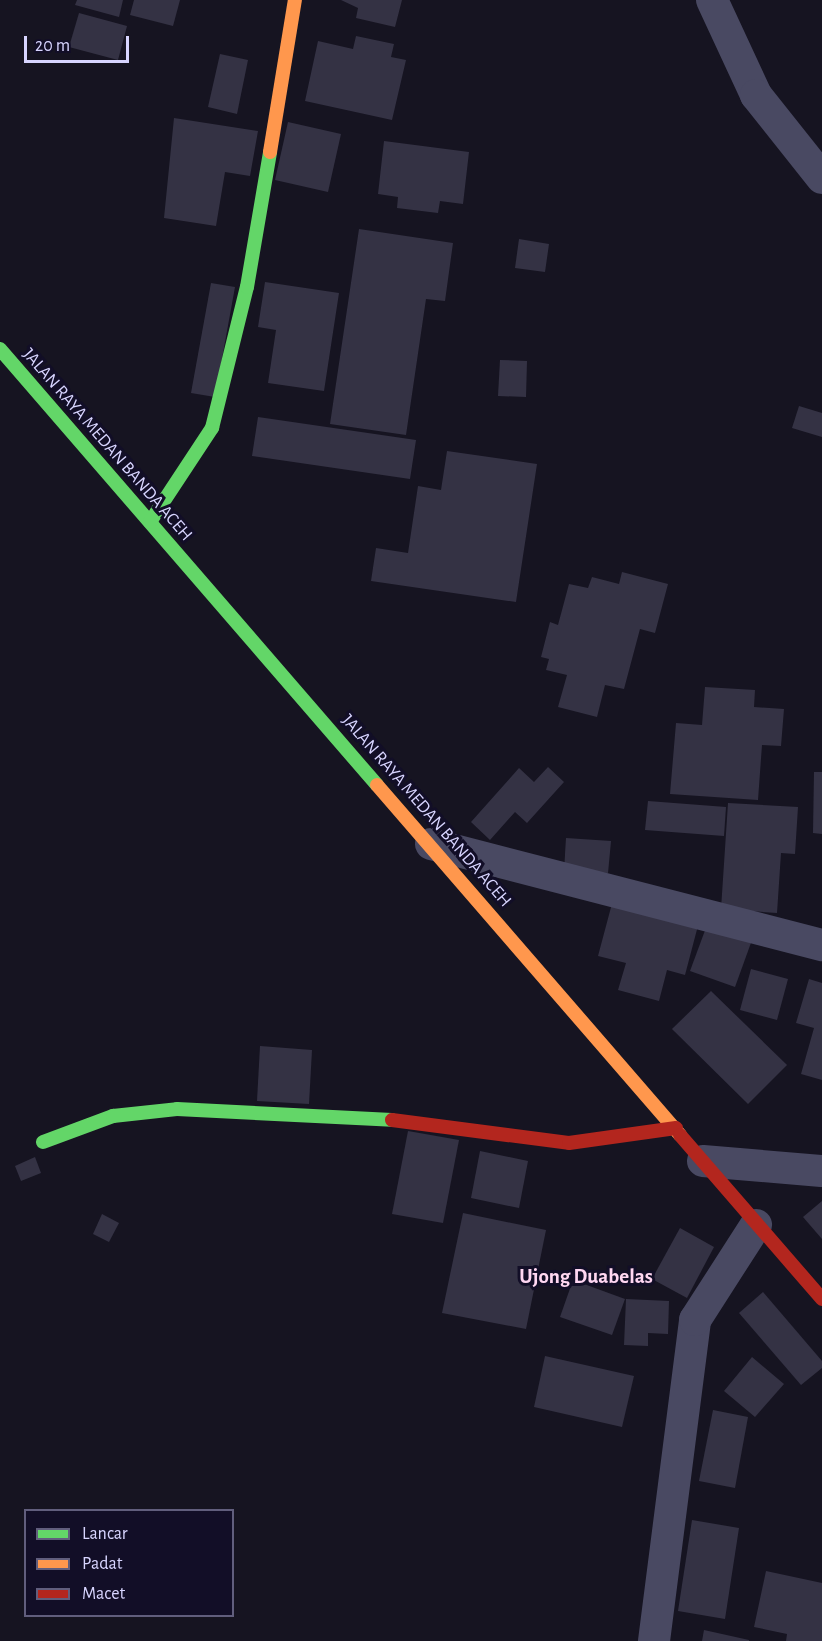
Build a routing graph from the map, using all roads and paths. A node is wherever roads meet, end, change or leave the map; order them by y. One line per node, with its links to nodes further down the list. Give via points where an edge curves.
1 (296, 0): 5 (main road, via 247,287 212,428)
2 (712, 0): 3 (street, via 756,95)
3 (822, 178)
4 (0, 349): 5 (main road, JALAN RAYA MEDAN BANDA ACEH)
5 (150, 522): 6 (main road, JALAN RAYA MEDAN BANDA ACEH)
6 (431, 844): 7 (street); 8 (main road, JALAN RAYA MEDAN BANDA ACEH)
7 (822, 945)
8 (676, 1128): 9 (main road, via 569,1143 344,1115 177,1109 113,1116); 10 (main road, JALAN RAYA MEDAN BANDA ACEH)
9 (43, 1142)
10 (703, 1161): 11 (street); 12 (main road, JALAN RAYA MEDAN BANDA ACEH)
11 (822, 1171)
12 (756, 1225): 13 (main road, JALAN RAYA MEDAN BANDA ACEH); 14 (street, via 695,1320)
13 (822, 1299)
14 (654, 1641)

